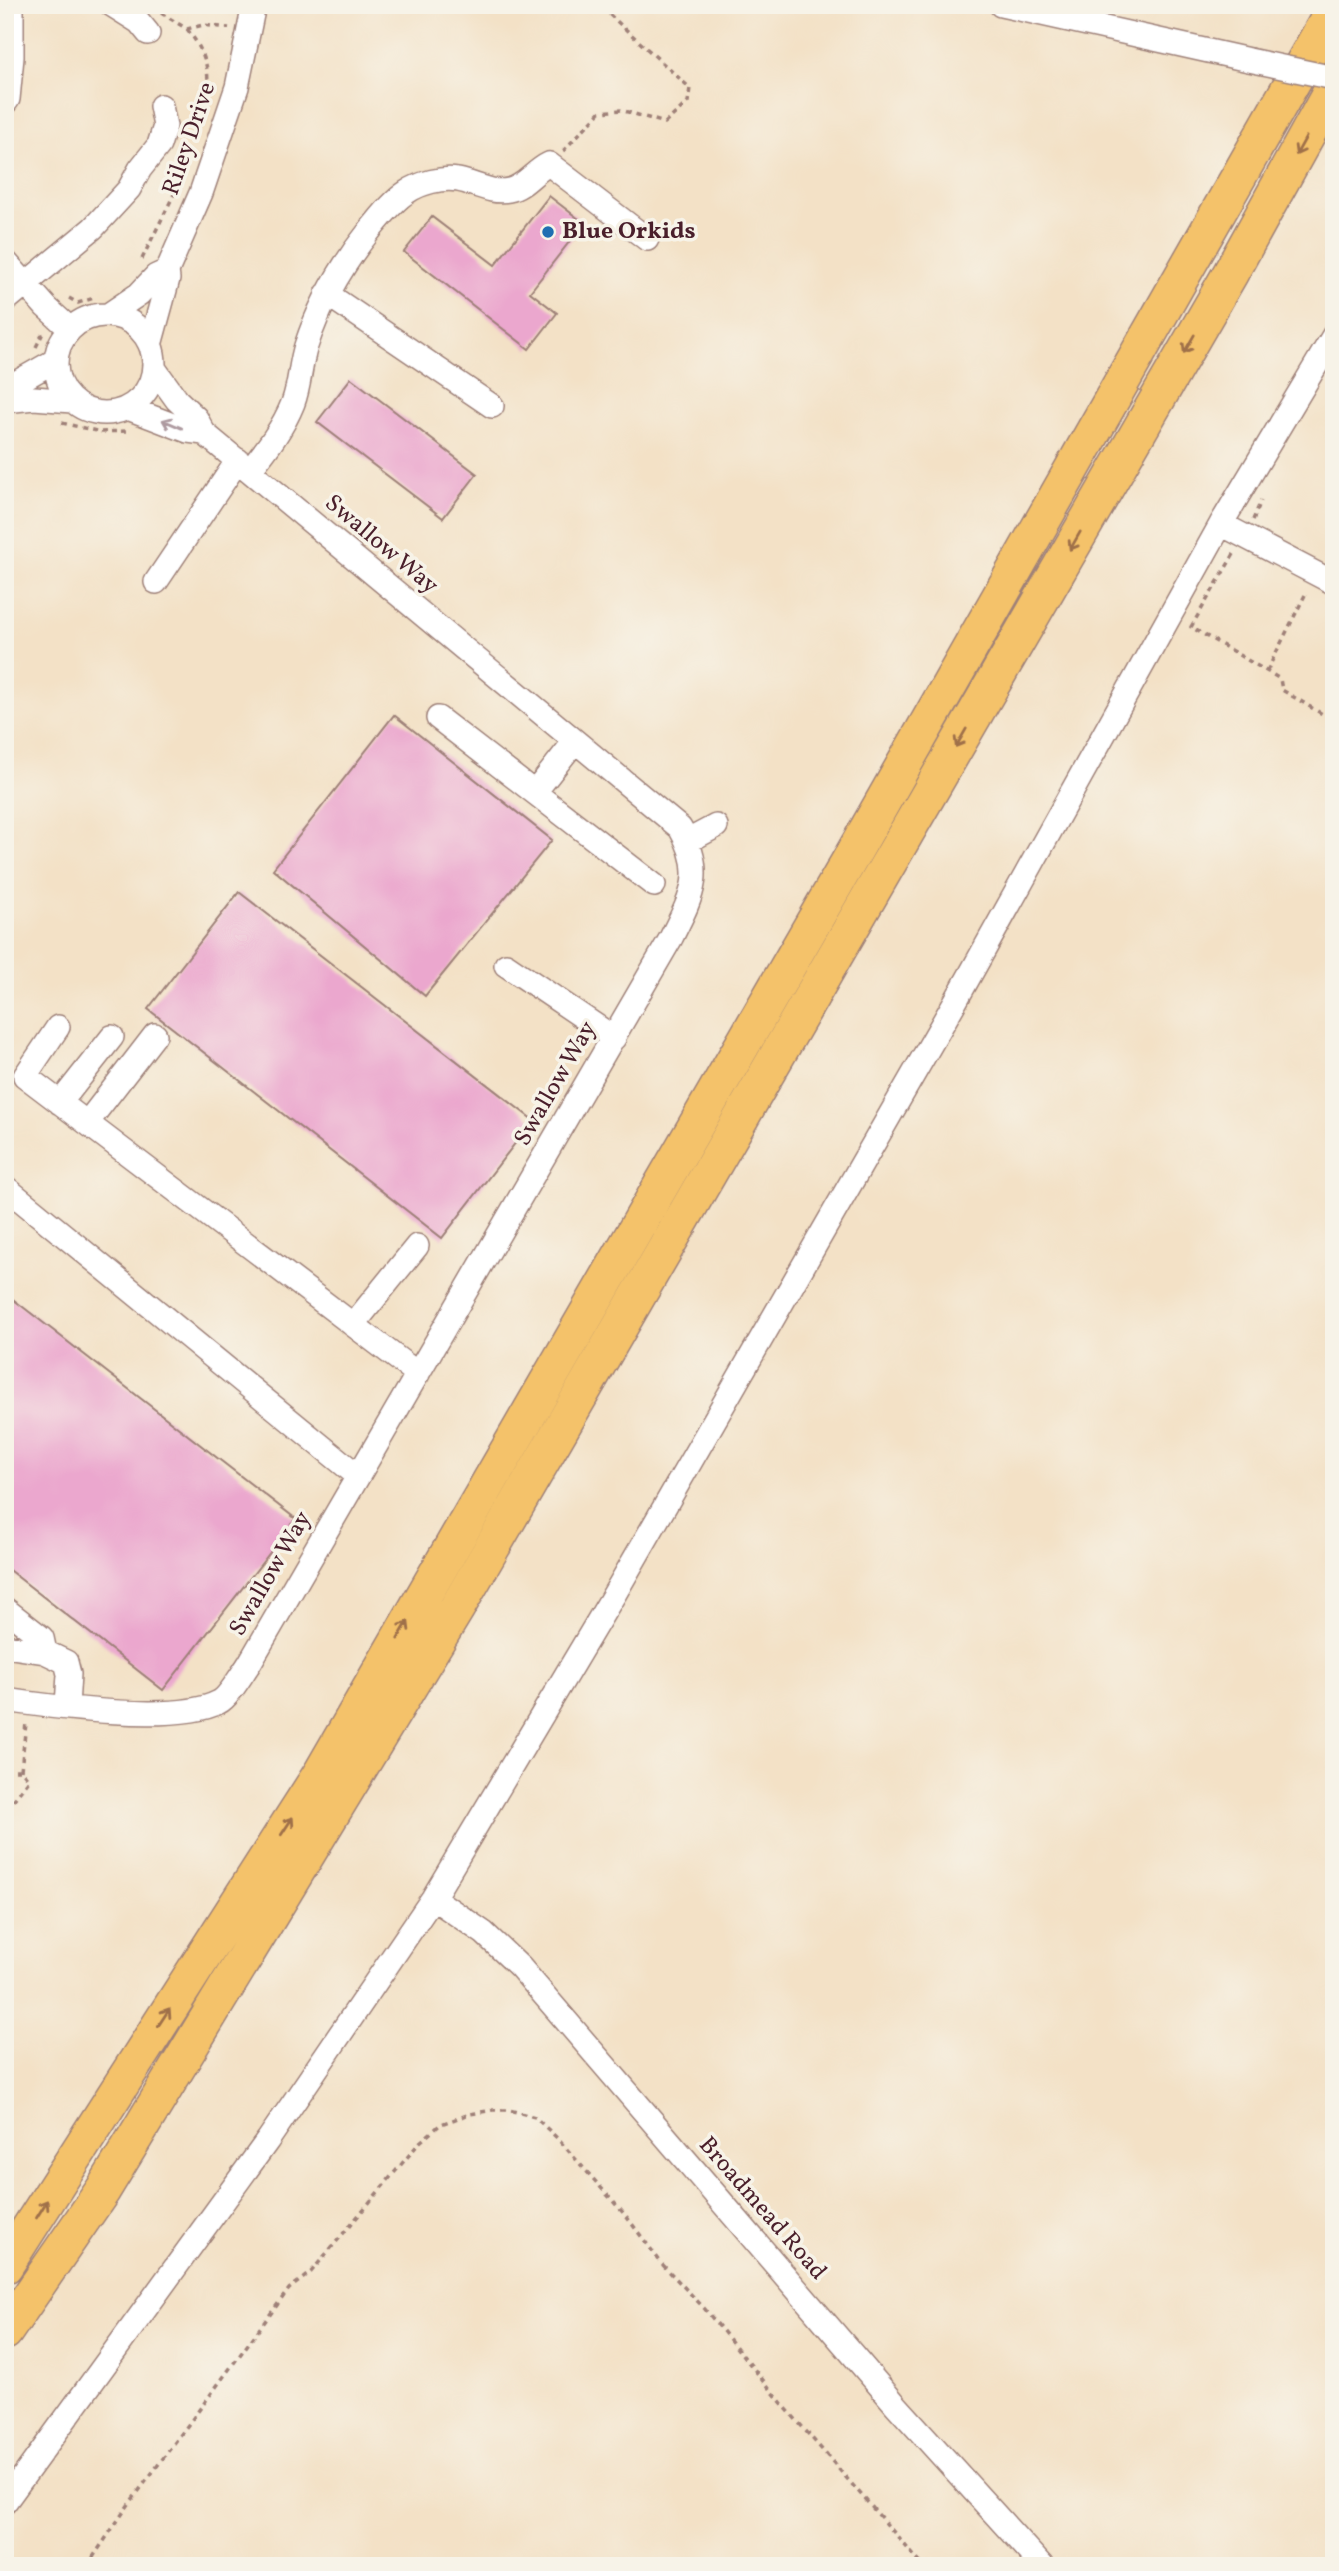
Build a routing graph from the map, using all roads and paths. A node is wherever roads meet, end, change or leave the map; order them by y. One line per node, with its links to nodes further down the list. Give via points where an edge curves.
1 (12, 5): 12 (street, via 12,57)
2 (112, 5): 9 (street)
3 (599, 5): 15 (path, via 690,88 688,102 665,123 621,110 600,112)
4 (1001, 5): 10 (street, bridge)
5 (1334, 9): 75 (highway, one-way to 5, via 321,1773 853,854)
6 (157, 11): 8 (path)
7 (245, 15): 8 (path); 20 (street, Riley Drive, via 237,87 201,193)
8 (187, 29): 14 (path, via 208,66 209,88)
9 (148, 33)
10 (1334, 78)
11 (1334, 86): 76 (highway, one-way to 76, via 1230,274 457,1608 103,2190)
12 (5, 103)
13 (161, 106): 21 (street, via 165,126 159,145 129,189 93,228)
14 (200, 125)
15 (553, 166): 17 (street); 22 (street, via 536,170 509,190 482,188 457,179 425,182 406,192 353,252)
16 (184, 173): 19 (path)
17 (647, 239)
18 (5, 261): 21 (street)
19 (135, 270)
20 (167, 271): 25 (street, Riley Drive, via 139,294); 29 (street, Riley Drive)
21 (25, 284): 24 (street); 27 (street)
22 (327, 294): 36 (street); 40 (street, via 306,347 293,402 271,445)
23 (64, 295): 25 (path, via 78,303)
24 (5, 301)
25 (104, 306): 27 (street); 29 (street, via 134,324)
26 (39, 326): 30 (path, via 42,335)
27 (70, 329): 31 (street)
28 (1334, 335): 41 (street)
29 (150, 345): 32 (street)
30 (30, 356)
31 (56, 360): 33 (street); 35 (street, via 57,375)
32 (154, 368): 37 (street, via 150,384); 39 (street, Swallow Way)
33 (5, 389)
34 (5, 401): 35 (street)
35 (72, 401): 37 (street)
36 (492, 406)
37 (128, 420): 38 (path, via 101,432); 39 (street, Swallow Way, one-way to 37)
38 (57, 421)
39 (205, 433): 40 (street, Swallow Way)
40 (244, 465): 44 (street); 48 (street, Swallow Way)
41 (1221, 524): 42 (street); 74 (street, via 955,1002 615,1593)
42 (1244, 538): 43 (street); 45 (path, via 1191,627)
43 (1325, 578): 45 (path)
44 (156, 582)
45 (1267, 671): 47 (path, via 1280,679 1282,690)
46 (438, 718): 49 (street)
47 (1334, 721)
48 (575, 741): 49 (street); 51 (street, Swallow Way, via 680,828)
49 (535, 792): 52 (street)
50 (716, 826): 51 (street)
51 (688, 841): 57 (street, Swallow Way, via 695,860 689,901)
52 (654, 885)
53 (506, 965): 57 (street)
54 (58, 1027): 58 (street, via 25,1076)
55 (155, 1035): 59 (street)
56 (113, 1037): 58 (street)
57 (614, 1038): 63 (street, Swallow Way)
58 (60, 1103): 59 (street)
59 (87, 1124): 62 (street)
60 (5, 1187): 64 (street)
61 (417, 1246): 62 (street)
62 (353, 1325): 63 (street)
63 (418, 1374): 64 (street, Swallow Way)
64 (358, 1476): 70 (street, Swallow Way, via 249,1664 221,1702 181,1713)
65 (5, 1609): 67 (street, via 42,1638)
66 (5, 1646): 67 (street)
67 (44, 1652): 70 (street, via 66,1662)
68 (5, 1700): 69 (street, Swallow Way)
69 (29, 1703): 70 (street, Swallow Way); 71 (path)
70 (67, 1706)
71 (21, 1769): 72 (path); 73 (path, via 29,1780)
72 (5, 1770)
73 (5, 1811)
74 (433, 1898): 77 (street, via 268,2140); 80 (street, Broadmead Road, via 484,1933 520,1967 896,2404)
75 (5, 2266)
76 (5, 2332)
77 (5, 2502)
78 (87, 2566): 79 (path, via 289,2289 311,2272 420,2142 441,2124 509,2110 535,2117 558,2138)
79 (923, 2566)
80 (1042, 2566)

